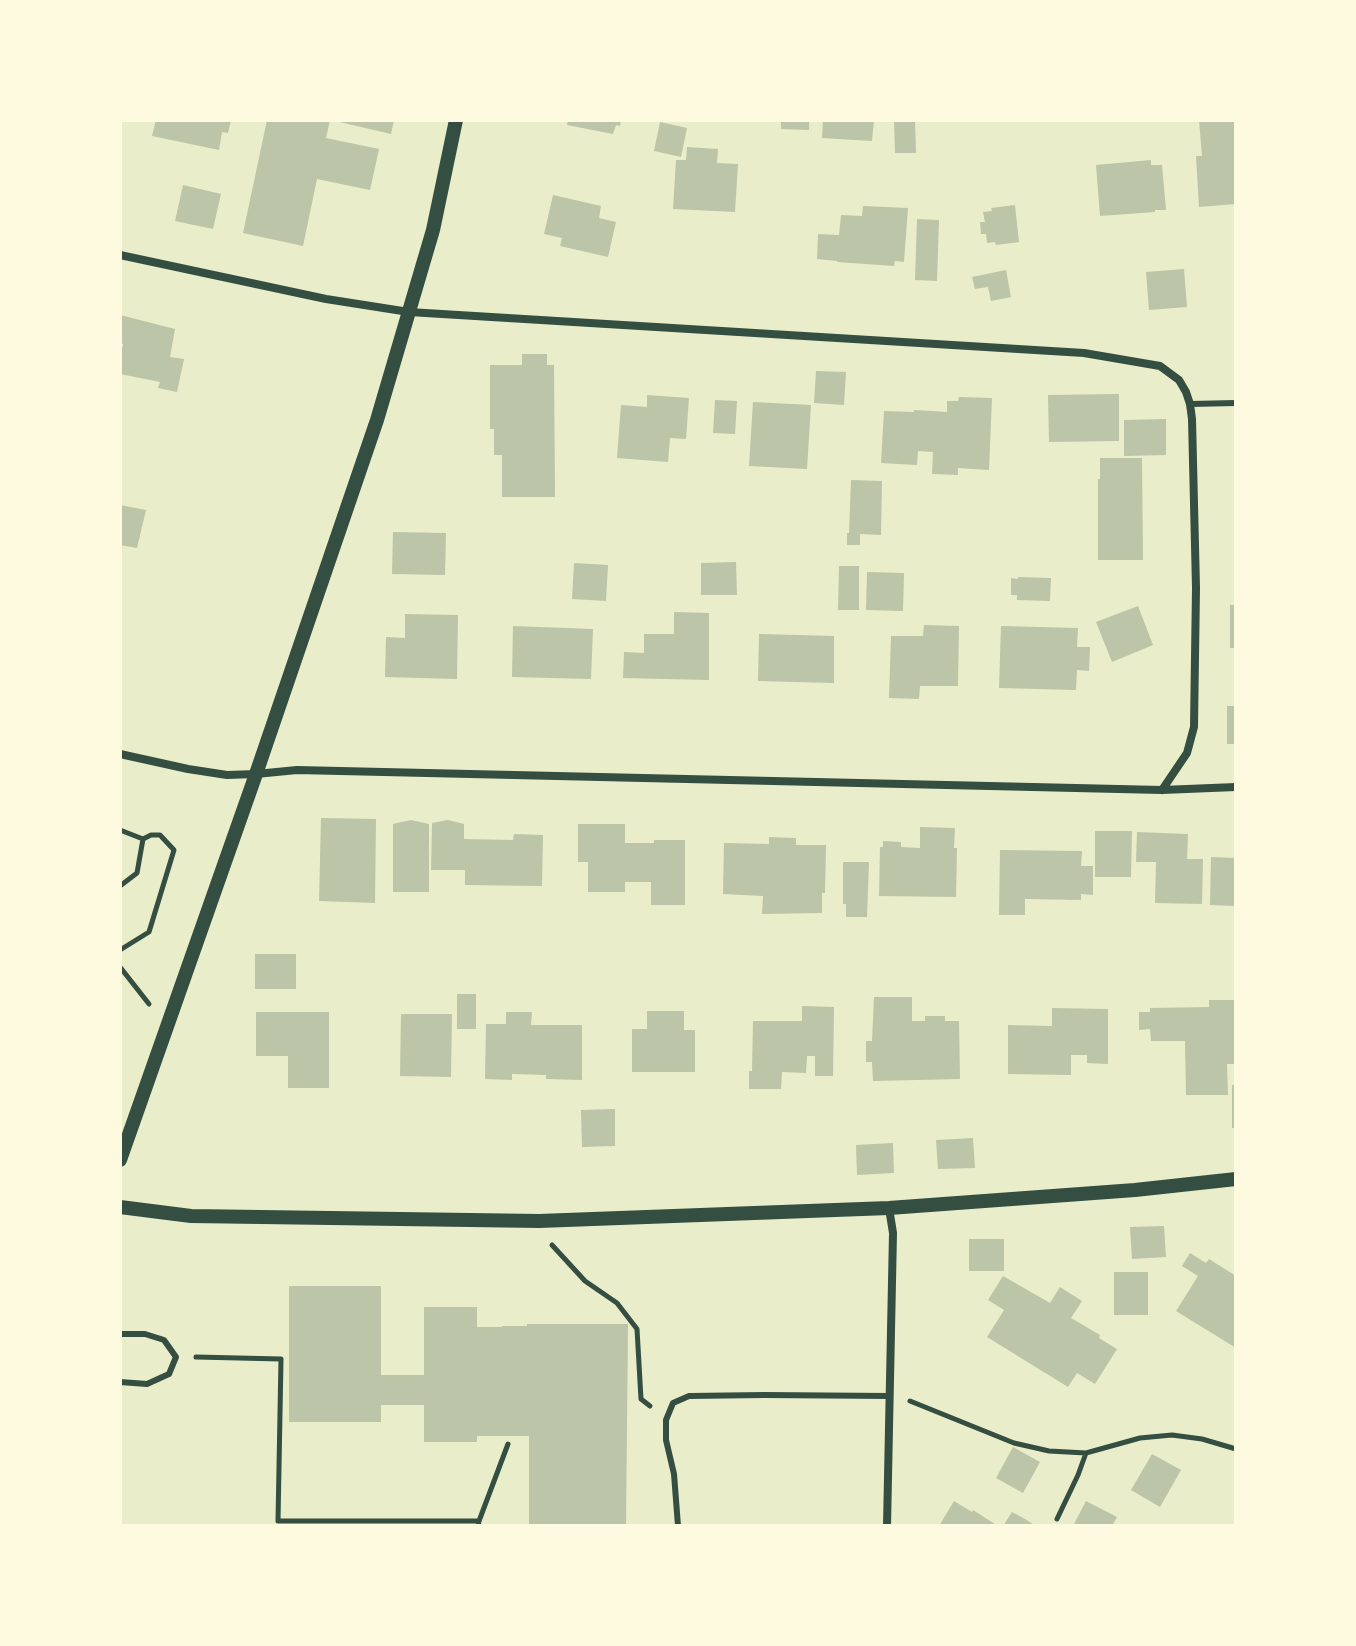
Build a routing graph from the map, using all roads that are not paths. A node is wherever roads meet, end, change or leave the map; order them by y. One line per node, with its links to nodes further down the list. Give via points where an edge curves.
1 (456, 120): 3 (street)
2 (120, 255): 3 (street)
3 (409, 312): 5 (street, via 1084,353 1160,366 1179,380); 7 (street)
4 (1236, 403): 5 (lane)
5 (1190, 404): 9 (street, via 1194,727 1187,753)
6 (120, 754): 7 (street, via 227,775)
7 (256, 774): 9 (street, via 313,770); 10 (street)
8 (1236, 787): 9 (street)
9 (1162, 790)
10 (120, 1160)
11 (1236, 1179): 13 (street)
12 (120, 1207): 13 (street, via 191,1216 539,1221)
13 (889, 1208): 16 (street)
14 (120, 1334): 15 (lane, via 164,1340 176,1357 169,1374 147,1384)
15 (120, 1382)
16 (889, 1396): 17 (lane, via 689,1396 673,1403 666,1440); 18 (street)
17 (678, 1526)
18 (887, 1526)

